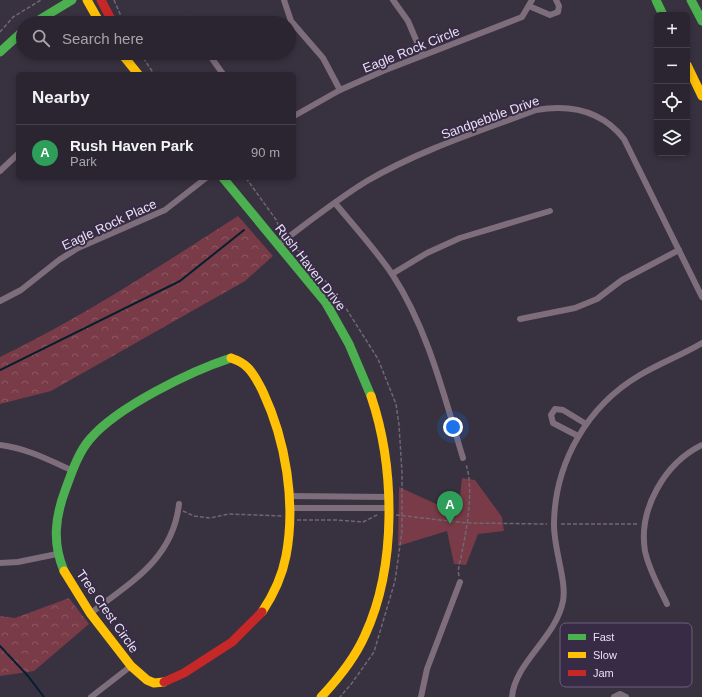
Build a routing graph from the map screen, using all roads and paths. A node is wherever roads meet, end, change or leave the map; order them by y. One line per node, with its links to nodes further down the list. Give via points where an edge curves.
1 (41, 0): 21 (path, via 14,17)
2 (72, 0): 14 (street)
3 (87, 0): 15 (street)
4 (101, 0): 16 (street)
5 (114, 0): 17 (path)
6 (284, 0): 18 (street)
7 (393, 0): 24 (street, via 408,22)
8 (532, 0): 12 (street, Eagle Rock Circle)
9 (556, 0): 12 (street, via 558,12 550,15)
10 (656, 0): 13 (street)
11 (691, 0): 19 (street)
12 (529, 6): 24 (street, Eagle Rock Circle, via 522,17)
13 (662, 12)
14 (46, 16)
15 (96, 16)
16 (109, 16)
17 (121, 16)
18 (289, 16)
19 (702, 21)
20 (296, 27): 32 (street, via 323,58)
21 (0, 32)
22 (16, 37): 23 (street)
23 (0, 52)
24 (422, 54): 32 (street, Eagle Rock Circle)
25 (128, 60): 29 (street)
26 (145, 60): 30 (path)
27 (213, 60): 31 (street)
28 (690, 71): 33 (street)
29 (137, 72)
30 (153, 72)
31 (222, 72)
32 (340, 90): 34 (street, Eagle Rock Circle)
33 (702, 96)
34 (296, 115)
35 (16, 156): 36 (street)
36 (0, 171)
37 (203, 180): 46 (street, Eagle Rock Place, via 165,210 78,248 21,290)
38 (225, 180): 42 (street, Rush Haven Drive)
39 (247, 180): 42 (path, via 276,221)
40 (335, 202): 42 (street, Sandpebble Drive); 43 (street, Sandpebble Drive, via 367,181 434,149 536,110 568,107 600,117 624,139); 44 (street)
41 (550, 210): 44 (street, via 460,238 427,253)
42 (281, 243): 56 (street, Rush Haven Drive, via 325,302 356,360 376,413 386,473); 60 (path, via 303,253 342,302 378,359 387,379 396,404 399,426)
43 (679, 250): 45 (street, Sandpebble Drive); 47 (street, via 622,280 597,299 575,308)
44 (392, 274): 53 (street, via 424,338)
45 (702, 297)
46 (0, 301)
47 (520, 319)
48 (702, 343): 49 (street, via 640,374 622,386)
49 (586, 424): 50 (street); 50 (street, via 563,410 555,409 551,415 553,423)
50 (578, 436): 62 (street, via 560,477 555,499)
51 (0, 445): 54 (street, via 35,453)
52 (702, 445): 63 (street, via 677,462 661,480 650,504)
53 (463, 458): 61 (path, via 469,474)
54 (73, 471): 55 (street, Tree Crest Circle, via 85,446 105,424 199,370 231,358 241,361 251,370 264,396 279,438 286,468); 64 (street, Tree Crest Circle, via 56,524)
55 (288, 496): 56 (street); 58 (street, Tree Crest Circle)
56 (387, 497): 59 (street, Rush Haven Drive)
57 (180, 504): 68 (street, via 169,541 154,563)
58 (289, 508): 59 (street); 69 (street, Tree Crest Circle, via 283,570 271,597 250,627 233,642 172,680 159,684 142,679)
59 (387, 511): 60 (path); 71 (street, Rush Haven Drive, via 385,561 379,593 365,636 350,661)
60 (402, 515): 61 (path); 72 (path, via 395,581 379,639 374,652)
61 (467, 523): 62 (path); 66 (path, via 457,569)
62 (554, 524): 63 (path); 74 (street, via 563,600 552,629 530,658 519,677)
63 (645, 524): 67 (street, via 645,550 653,577)
64 (57, 554): 65 (street); 68 (street, Tree Crest Circle, via 69,582)
65 (0, 563)
66 (460, 582): 73 (street, via 427,669)
67 (668, 604)
68 (91, 613): 69 (street, Tree Crest Circle)
69 (131, 666): 70 (street)
70 (91, 697)
71 (321, 697)
72 (340, 697)
73 (421, 697)
74 (512, 697)
75 (614, 697): 76 (street, via 620,694)
76 (626, 697)

